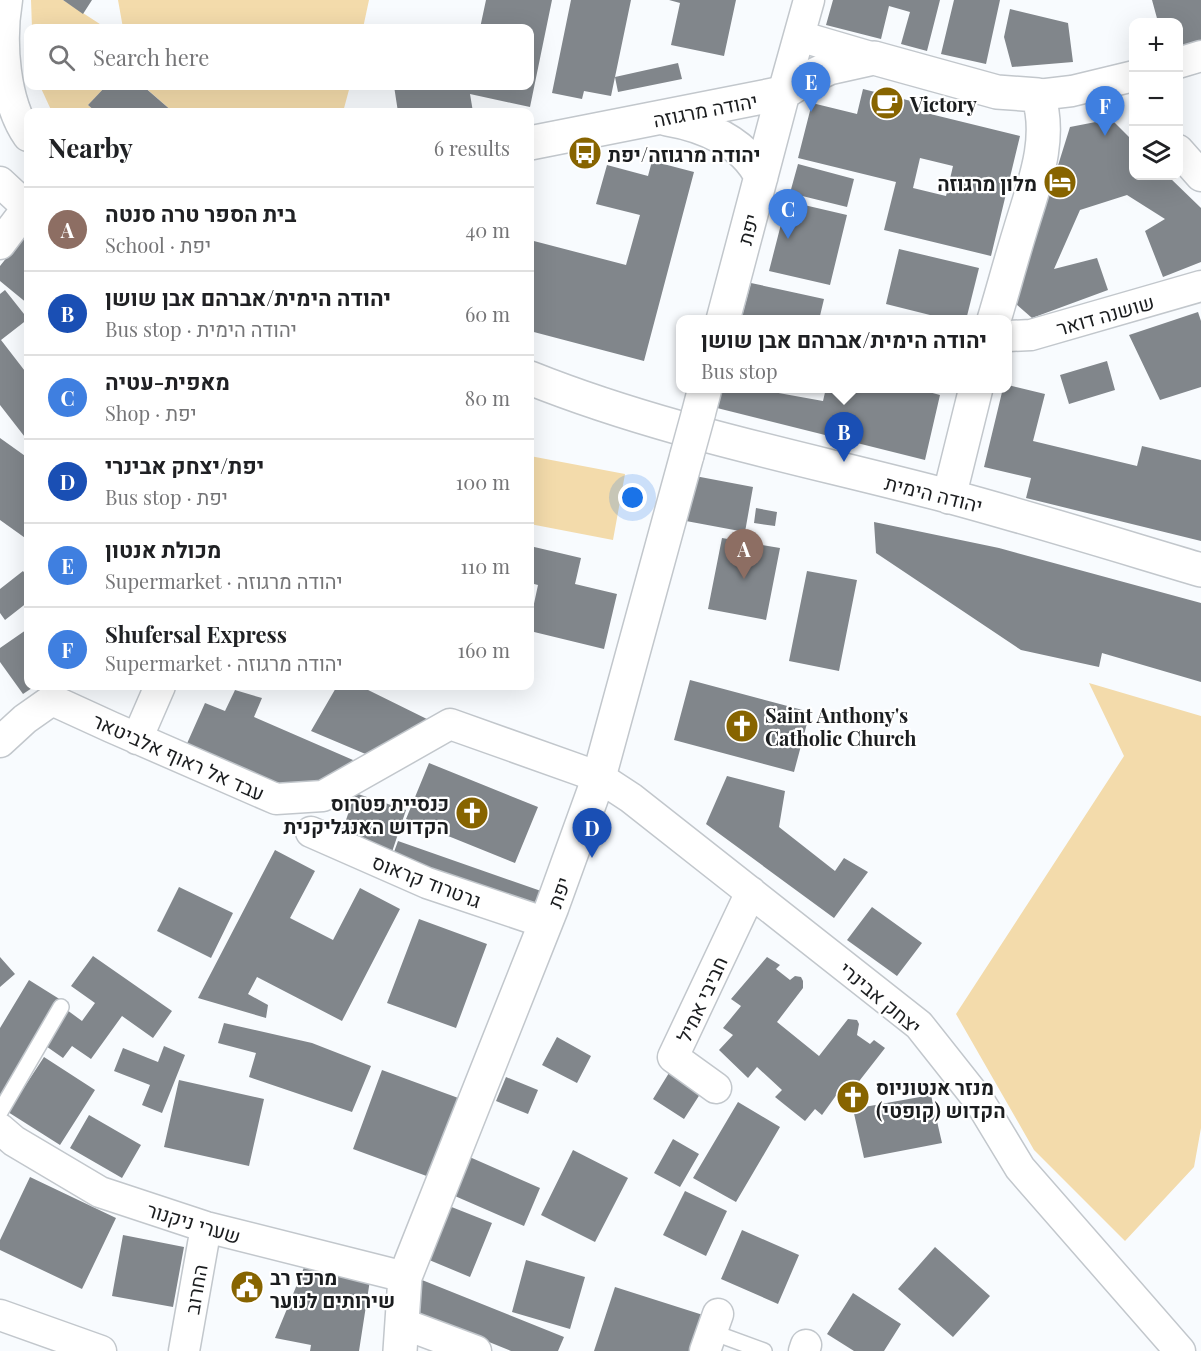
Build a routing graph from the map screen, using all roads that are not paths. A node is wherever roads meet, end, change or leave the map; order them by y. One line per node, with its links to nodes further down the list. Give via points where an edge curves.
1 (7, 0): 4 (street)
2 (809, 0): 3 (street, יפת)
3 (799, 36): 6 (street, יהודה מרגוזה); 9 (street, יפת)
4 (2, 50): 12 (street, via 10,101)
5 (1201, 56): 7 (street)
6 (874, 58): 9 (street, יהודה מרגוזה, via 829,68); 10 (street, יהודה מרגוזה, via 997,92)
7 (1183, 62)
8 (1125, 84): 10 (street, יהודה מרגוזה)
9 (783, 93): 11 (street, יהודה מרגוזה); 16 (street, יפת)
10 (1038, 95): 23 (street, via 1044,131 1039,169)
11 (660, 118): 13 (street, יהודה מרגוזה); 16 (street, via 685,122 722,138 747,157)
12 (24, 128)
13 (534, 142)
14 (1183, 155): 15 (street)
15 (1201, 176)
16 (761, 177): 22 (street, יפת)
17 (0, 182): 18 (street)
18 (24, 204)
19 (24, 213): 20 (street)
20 (0, 244)
21 (1201, 286): 24 (street, שושנה דואר, via 1031,335)
22 (724, 315)
23 (995, 315)
24 (1012, 336)
25 (534, 380): 28 (street, יהודה הימית, via 666,425)
26 (975, 393): 28 (street)
27 (701, 402): 33 (street, יפת, bridge)
28 (949, 497): 29 (street, יהודה הימית)
29 (1201, 570)
30 (158, 690): 31 (street)
31 (137, 739): 32 (street, עבד אל ראוף אלביטאר, via 52,700); 33 (street, עבד אל ראוף אלביטאר, via 276,799 323,796 450,724)
32 (0, 742)
33 (600, 777): 35 (street, יצחק אבינרי); 36 (street, יפת)
34 (310, 832): 36 (street, גרטרוד קראוס, via 427,883)
35 (751, 892): 38 (street, חביבי אמיל, via 674,1057); 50 (street, יצחק אבינרי, via 920,1024 980,1102 1020,1168)
36 (546, 923): 42 (street, יפת)
37 (61, 1007): 39 (lane)
38 (716, 1088)
39 (0, 1112)
40 (0, 1129): 41 (street, שערי ניקנור, via 100,1192)
41 (206, 1227): 42 (street, שערי ניקנור); 47 (street, החרוב)
42 (405, 1277): 45 (street, יפת)
43 (0, 1315): 46 (street)
44 (712, 1332): 49 (lane)
45 (400, 1337): 48 (street)
46 (101, 1351)
47 (184, 1351)
48 (476, 1351)
49 (764, 1351)
50 (1180, 1351)

